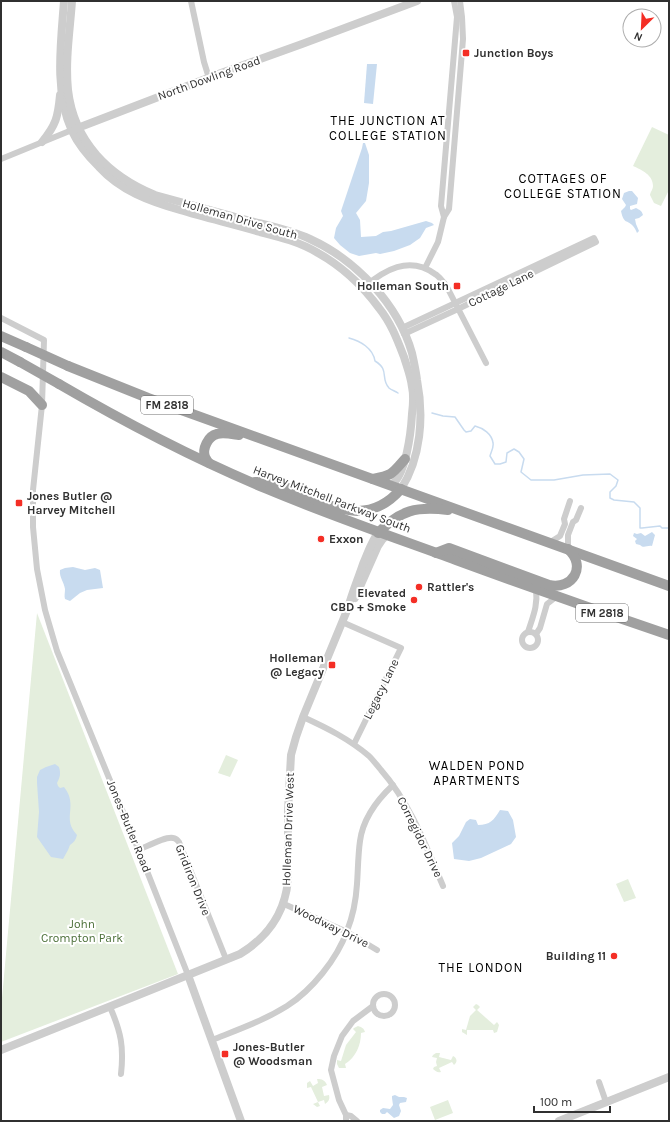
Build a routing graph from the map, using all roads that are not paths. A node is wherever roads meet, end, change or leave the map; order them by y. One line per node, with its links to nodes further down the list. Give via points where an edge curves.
1 (64, 1): 8 (street, Holleman Drive South)
2 (72, 1): 9 (street, Holleman Drive South, via 68,90)
3 (191, 1): 7 (street)
4 (417, 1): 7 (street, North Dowling Road)
5 (454, 1): 12 (street, via 457,22 441,206)
6 (460, 1): 12 (street, via 463,39 450,209)
7 (209, 78): 9 (street, North Dowling Road)
8 (61, 82): 9 (street, Holleman Drive South, via 66,112); 10 (street, via 55,123)
9 (75, 129): 10 (street, North Dowling Road); 15 (street, Holleman Drive South, via 84,149 99,167 135,194 180,210 295,242 317,252)
10 (42, 142): 11 (street, North Dowling Road)
11 (1, 159)
12 (444, 217): 14 (street, via 438,242)
13 (595, 240): 16 (street, Cottage Lane)
14 (425, 268): 15 (street, via 405,265 394,268); 16 (street, via 436,274 446,285)
15 (367, 285): 18 (street, Holleman Drive South, via 386,300); 25 (street, Holleman Drive South, via 398,339 412,387 411,429)
16 (457, 306): 18 (street, Cottage Lane); 21 (street)
17 (1, 318): 23 (street, Jones-Butler Road, via 44,340)
18 (403, 331): 30 (street, Holleman Drive South, via 412,353 417,379 420,420 413,461)
19 (1, 336): 24 (highway, FM 2818, bridge, via 148,398)
20 (1, 352): 26 (highway, Harvey Mitchell Parkway South / FM 2818, bridge)
21 (486, 363)
22 (1, 377): 23 (highway, via 29,391)
23 (42, 405): 48 (street, Jones-Butler Road, via 33,490 33,528 45,610 57,651)
24 (254, 436): 26 (highway, via 223,433 212,436 207,441 204,452); 27 (highway, FM 2818)
25 (405, 460): 27 (highway, via 389,476); 29 (street, Holleman Drive South, via 398,479)
26 (208, 463): 28 (highway, Harvey Mitchell Parkway South / FM 2818)
27 (373, 479): 29 (highway, FM 2818)
28 (250, 482): 30 (highway, via 272,481 349,511 374,509 392,499); 34 (highway, Harvey Mitchell Parkway South / FM 2818)
29 (391, 485): 30 (highway, FM 2818)
30 (401, 489): 33 (highway, FM 2818)
31 (570, 501): 35 (street, via 560,536)
32 (582, 508): 36 (street, via 568,535)
33 (470, 514): 34 (highway, via 421,508 391,520); 35 (highway, FM 2818)
34 (382, 534): 37 (highway, Harvey Mitchell Parkway South / FM 2818); 41 (street, Holleman Drive West, via 372,544)
35 (549, 543): 36 (highway, FM 2818)
36 (568, 549): 37 (highway, via 574,555 576,570 571,581 556,586 449,548); 38 (highway, FM 2818)
37 (436, 553): 39 (highway, Harvey Mitchell Parkway South / FM 2818)
38 (669, 586)
39 (536, 589): 40 (highway, Harvey Mitchell Parkway South / FM 2818); 42 (street, via 537,600)
40 (556, 597): 43 (street, via 547,604); 44 (highway, Harvey Mitchell Parkway South / FM 2818)
41 (342, 622): 45 (street, Holleman Drive West); 46 (street, Legacy Lane, via 401,648)
42 (528, 632): 43 (street); 43 (street, via 524,634 522,642 528,648 536,646)
43 (536, 634)
44 (669, 635)
45 (303, 717): 46 (street, Corregidor Drive); 50 (street, Holleman Drive West, via 290,764 288,880)
46 (354, 744): 47 (street, Corregidor Drive, via 370,757)
47 (393, 785): 49 (street, Corregidor Drive, via 417,826); 51 (street, via 372,808 361,834 356,900)
48 (138, 850): 53 (street, Gridiron Drive, via 167,838 173,837 179,842); 54 (street, Jones-Butler Road)
49 (443, 886)
50 (284, 904): 51 (street, Woodway Drive); 53 (street, Holleman Drive West, via 275,921 261,938 240,954)
51 (347, 932): 52 (street, Woodway Drive); 57 (street, via 316,982 288,1005 258,1022)
52 (377, 950)
53 (226, 959): 54 (street, Holleman Drive West)
54 (188, 976): 56 (street, Holleman Drive West); 57 (street, Jones-Butler Road)
55 (373, 1006): 63 (street, via 353,1021 342,1036 334,1056 331,1070)
56 (110, 1007): 58 (street, Holleman Drive West); 59 (street, via 122,1044)
57 (212, 1040): 64 (street, Jones-Butler Road)
58 (1, 1050)
59 (121, 1074)
60 (669, 1077): 62 (street)
61 (599, 1082): 62 (street)
62 (606, 1102): 66 (street)
63 (346, 1118): 65 (street, via 352,1116)
64 (241, 1121)
65 (357, 1121)
66 (559, 1121)

